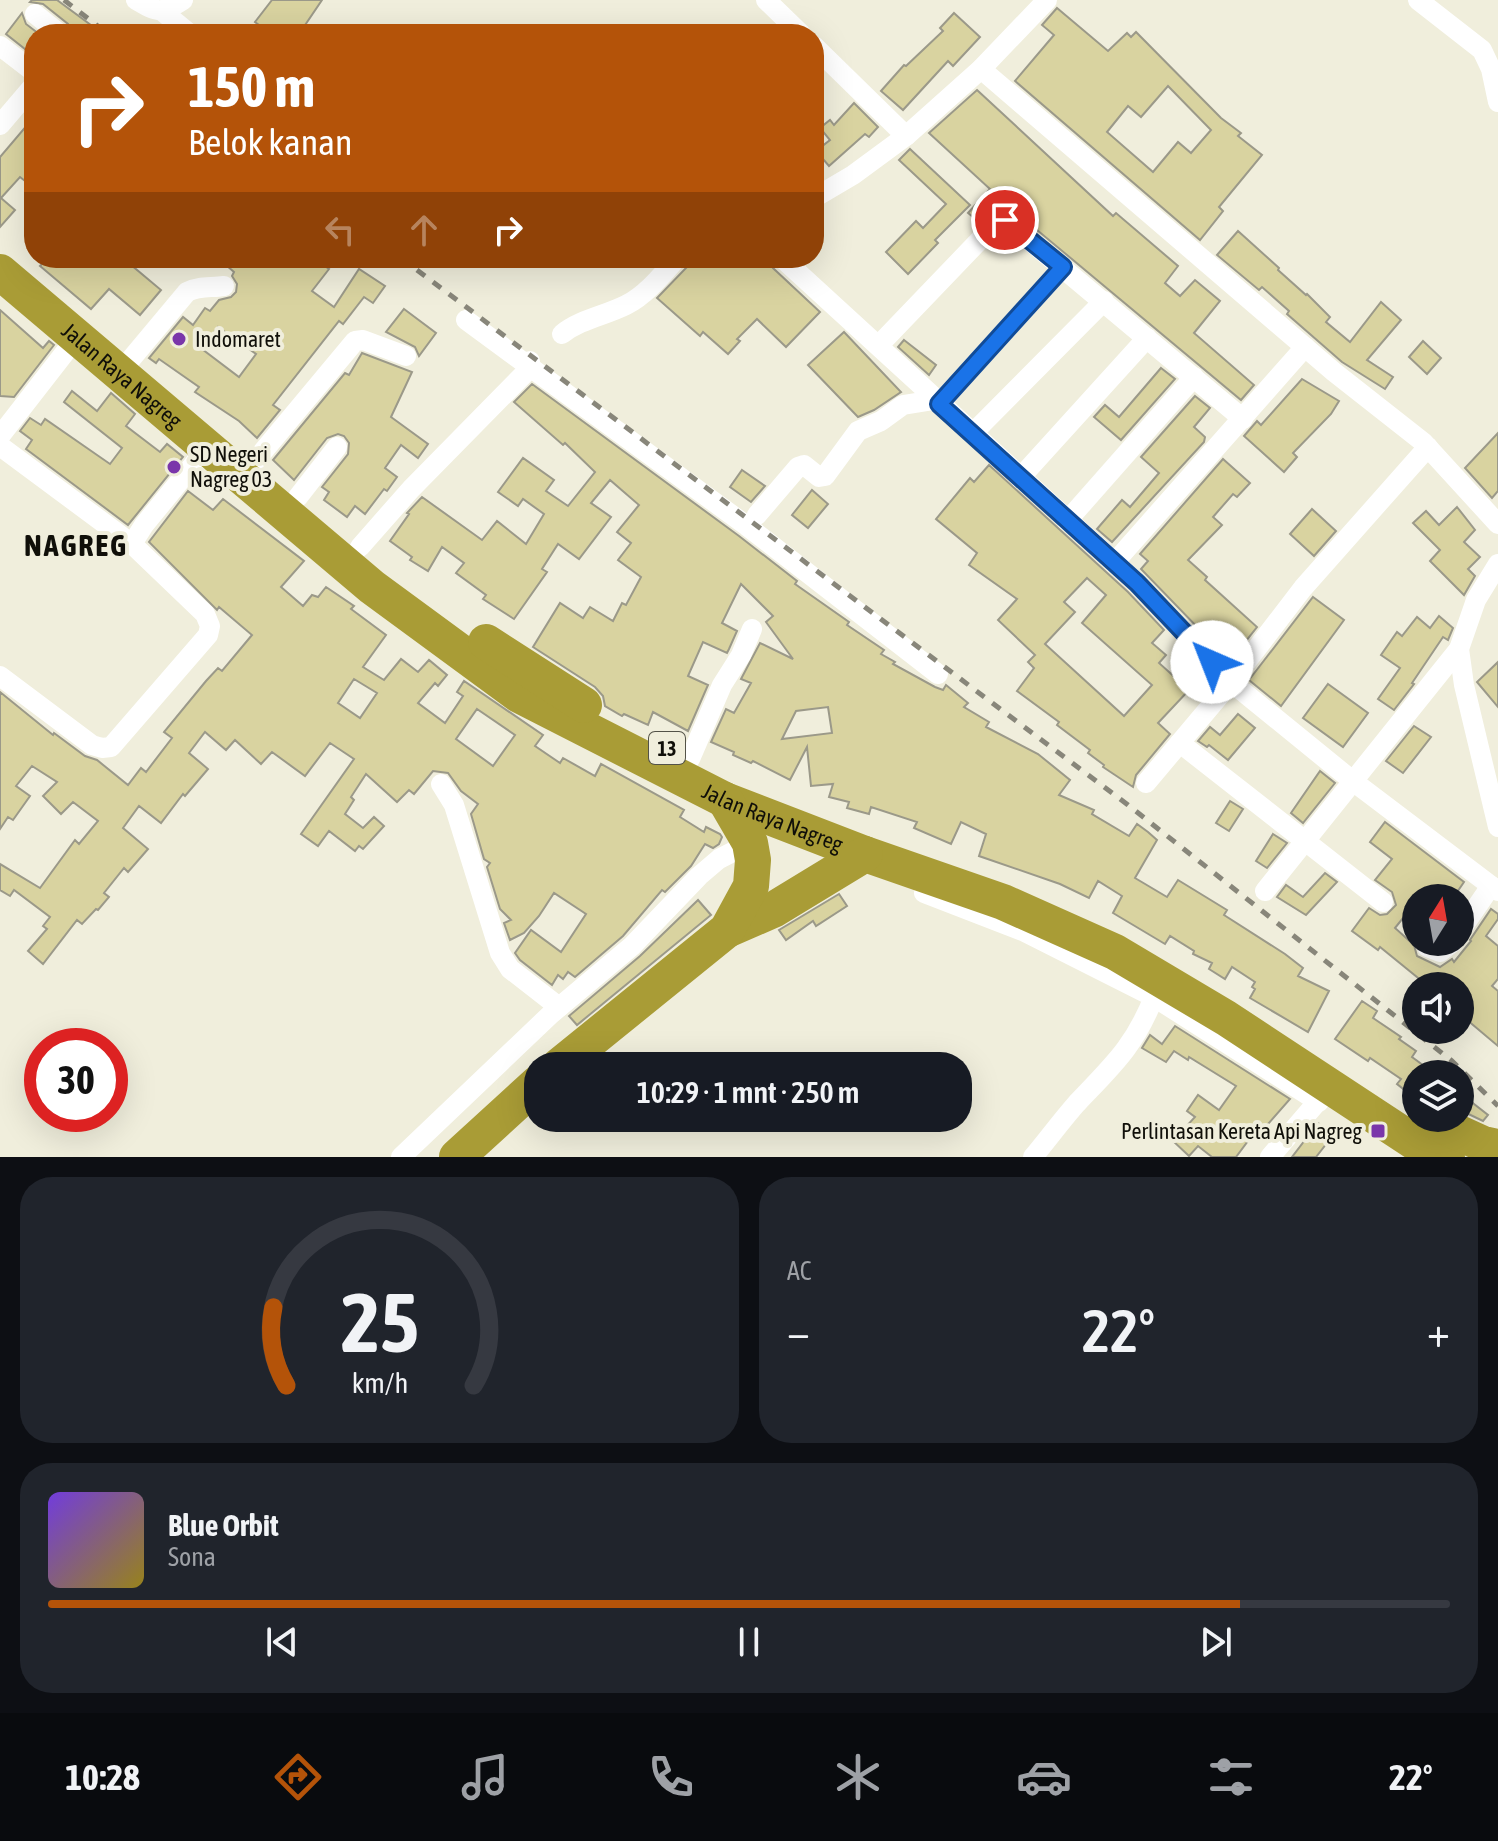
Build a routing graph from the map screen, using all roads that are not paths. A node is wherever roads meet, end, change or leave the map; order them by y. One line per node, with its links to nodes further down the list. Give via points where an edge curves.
1 (136, 0): 6 (street)
2 (183, 0): 6 (street)
3 (766, 0): 10 (street)
4 (1047, 0): 14 (street)
5 (1418, 0): 16 (street, via 1482,50)
6 (162, 11): 9 (street)
7 (35, 14): 8 (street)
8 (48, 24)
9 (178, 24)
10 (791, 24)
11 (0, 46): 13 (street)
12 (824, 56): 18 (street)
13 (24, 64)
14 (981, 69): 18 (street); 32 (street)
15 (24, 97): 17 (street)
16 (1498, 102)
17 (0, 125)
18 (906, 136): 19 (street)
19 (824, 192)
20 (0, 249): 34 (highway, Jalan Raya Nagreg / 13)
21 (1063, 267): 26 (street); 31 (street, via 1001,220); 37 (street)
22 (667, 268): 28 (street, via 633,300)
23 (793, 268): 31 (street)
24 (0, 272): 29 (highway, Jalan Raya Nagreg / 13)
25 (224, 286): 34 (street, via 198,286 187,292)
26 (1104, 301): 30 (street); 39 (street)
27 (466, 320): 35 (street)
28 (562, 334)
29 (77, 337): 40 (street); 44 (highway, Jalan Raya Nagreg / 13)
30 (1147, 338): 36 (street); 46 (street)
31 (879, 345): 37 (street)
32 (1305, 347): 38 (street); 43 (street)
33 (406, 356): 45 (street, via 355,341)
34 (131, 359): 45 (highway, Jalan Raya Nagreg / 13)
35 (530, 364): 48 (street); 52 (street)
36 (1194, 377): 38 (street); 49 (street)
37 (936, 402): 39 (street); 48 (street, via 903,405 858,431 825,476 798,467)
38 (1243, 419): 53 (street)
39 (972, 434): 46 (street)
40 (0, 436)
41 (0, 446): 51 (street)
42 (337, 447): 47 (street)
43 (1428, 447): 50 (street); 59 (street, via 1303,588)
44 (206, 449): 51 (street); 66 (highway, Jalan Raya Nagreg / 13, via 372,587 519,695)
45 (255, 461): 47 (highway, Jalan Raya Nagreg / 13)
46 (1020, 478): 49 (street)
47 (298, 497): 52 (highway, Jalan Raya Nagreg / 13)
48 (751, 521): 57 (street)
49 (1067, 521): 53 (street)
50 (1498, 524)
51 (132, 544): 58 (street, via 205,614 210,626 208,635 111,747 92,745)
52 (360, 547): 61 (highway, Jalan Raya Nagreg / 13, via 435,608 524,668 599,714)
53 (1114, 563): 59 (street)
54 (1498, 564): 56 (street, via 1476,600)
55 (752, 629): 61 (street)
56 (1459, 649): 62 (street); 65 (street)
57 (938, 674)
58 (0, 676)
59 (1231, 682): 60 (street); 62 (street)
60 (1180, 743): 63 (street); 68 (street)
61 (690, 759): 81 (highway, Jalan Raya Nagreg / 13, via 1124,930)
62 (1354, 782): 68 (street); 71 (street)
63 (1146, 783)
64 (441, 784): 77 (street, via 454,805 500,953 510,969)
65 (1493, 786): 67 (street)
66 (725, 800): 69 (highway); 70 (highway, Jalan Raya Nagreg / 13)
67 (1498, 827)
68 (1305, 841): 72 (street); 73 (street)
69 (750, 843): 75 (highway, via 751,886); 77 (street, via 699,876 632,946)
70 (858, 859): 75 (highway, via 773,910); 76 (street, via 1025,932); 79 (highway, Jalan Raya Nagreg / 13, via 1003,902 1115,952)
71 (1495, 889): 74 (street)
72 (1265, 891)
73 (1383, 902)
74 (1474, 914)
75 (727, 930): 78 (highway)
76 (1154, 997): 79 (street); 86 (street, via 1124,1054)
77 (559, 1007): 84 (street)
78 (576, 1052)
79 (1325, 1093): 87 (street); 88 (highway, Jalan Raya Nagreg / 13)
80 (524, 1096): 85 (highway)
81 (1402, 1103)
82 (1457, 1132): 83 (highway)
83 (1498, 1147)
84 (401, 1157)
85 (457, 1157)
86 (1033, 1157)
87 (1270, 1157)
88 (1447, 1157)

